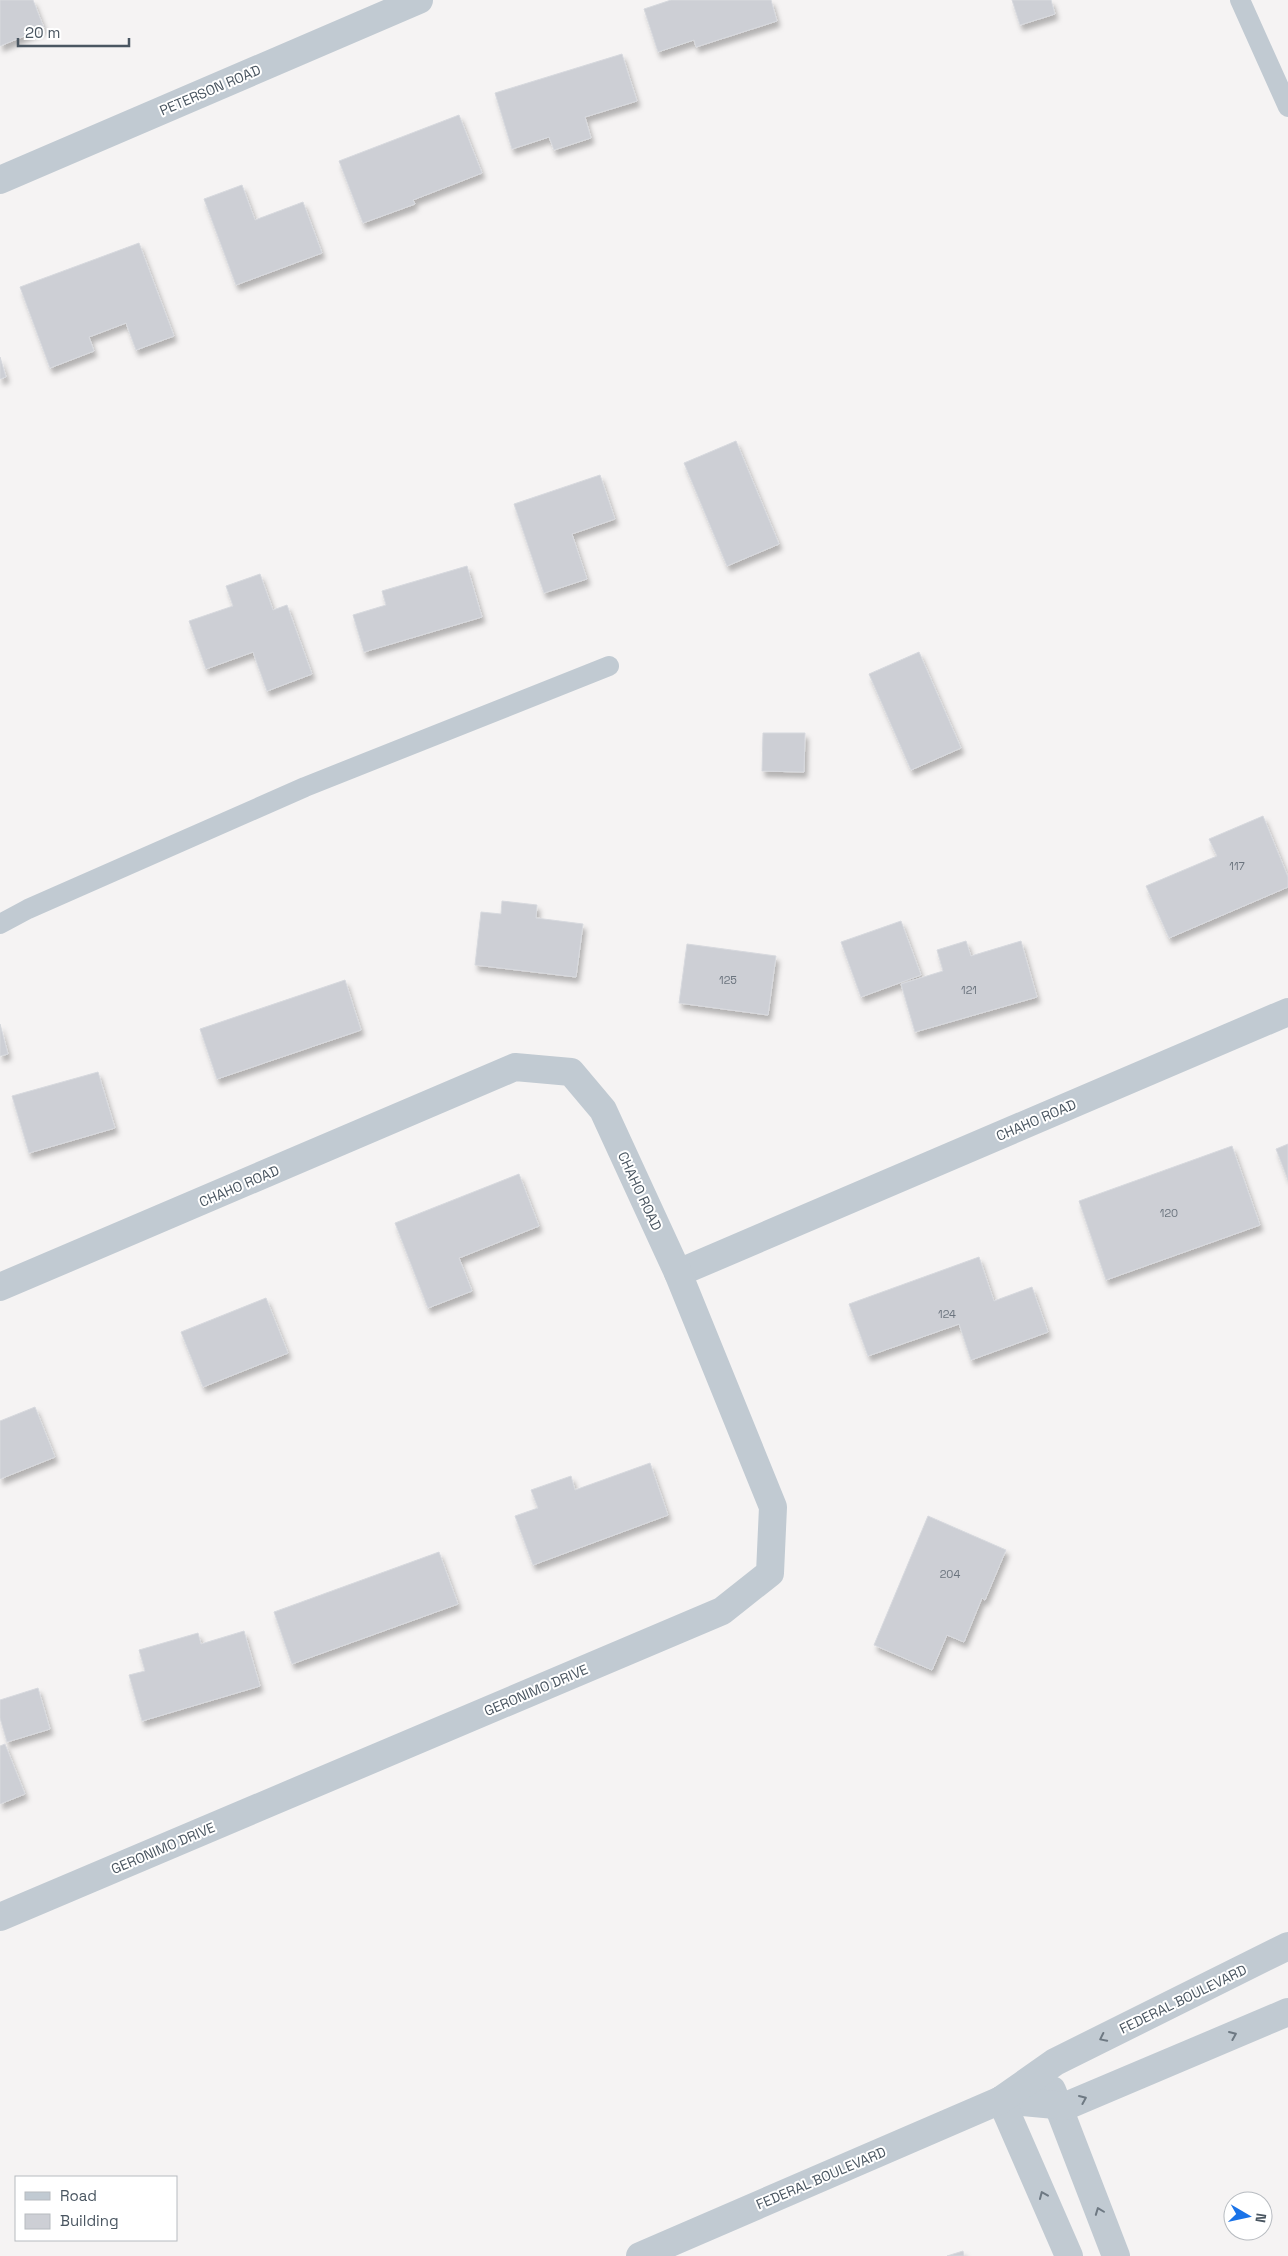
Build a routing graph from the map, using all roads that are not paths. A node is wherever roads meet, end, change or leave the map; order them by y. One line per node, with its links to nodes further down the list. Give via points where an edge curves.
1 (419, 0): 4 (street, PETERSON ROAD)
2 (1240, 0): 3 (lane)
3 (1288, 107)
4 (0, 180)
5 (608, 666): 6 (lane, via 305,787)
6 (0, 924)
7 (1288, 1012): 8 (street, CHAHO ROAD)
8 (678, 1273): 9 (street, CHAHO ROAD, via 603,1110 570,1072 516,1068); 10 (street, GERONIMO DRIVE, via 773,1507 770,1573 722,1612)
9 (0, 1287)
10 (0, 1917)
11 (1288, 1946): 13 (street, FEDERAL BOULEVARD, one-way to 13)
12 (1288, 2012): 15 (street, FEDERAL BOULEVARD, one-way to 12, via 1066,2106)
13 (1044, 2070): 14 (street, FEDERAL BOULEVARD); 15 (street)
14 (1002, 2100): 15 (street, FEDERAL BOULEVARD); 17 (street, FEDERAL BOULEVARD); 18 (street, one-way to 14)
15 (1058, 2105): 16 (street, one-way to 15)
16 (1112, 2255)
17 (640, 2256)
18 (1069, 2256)

